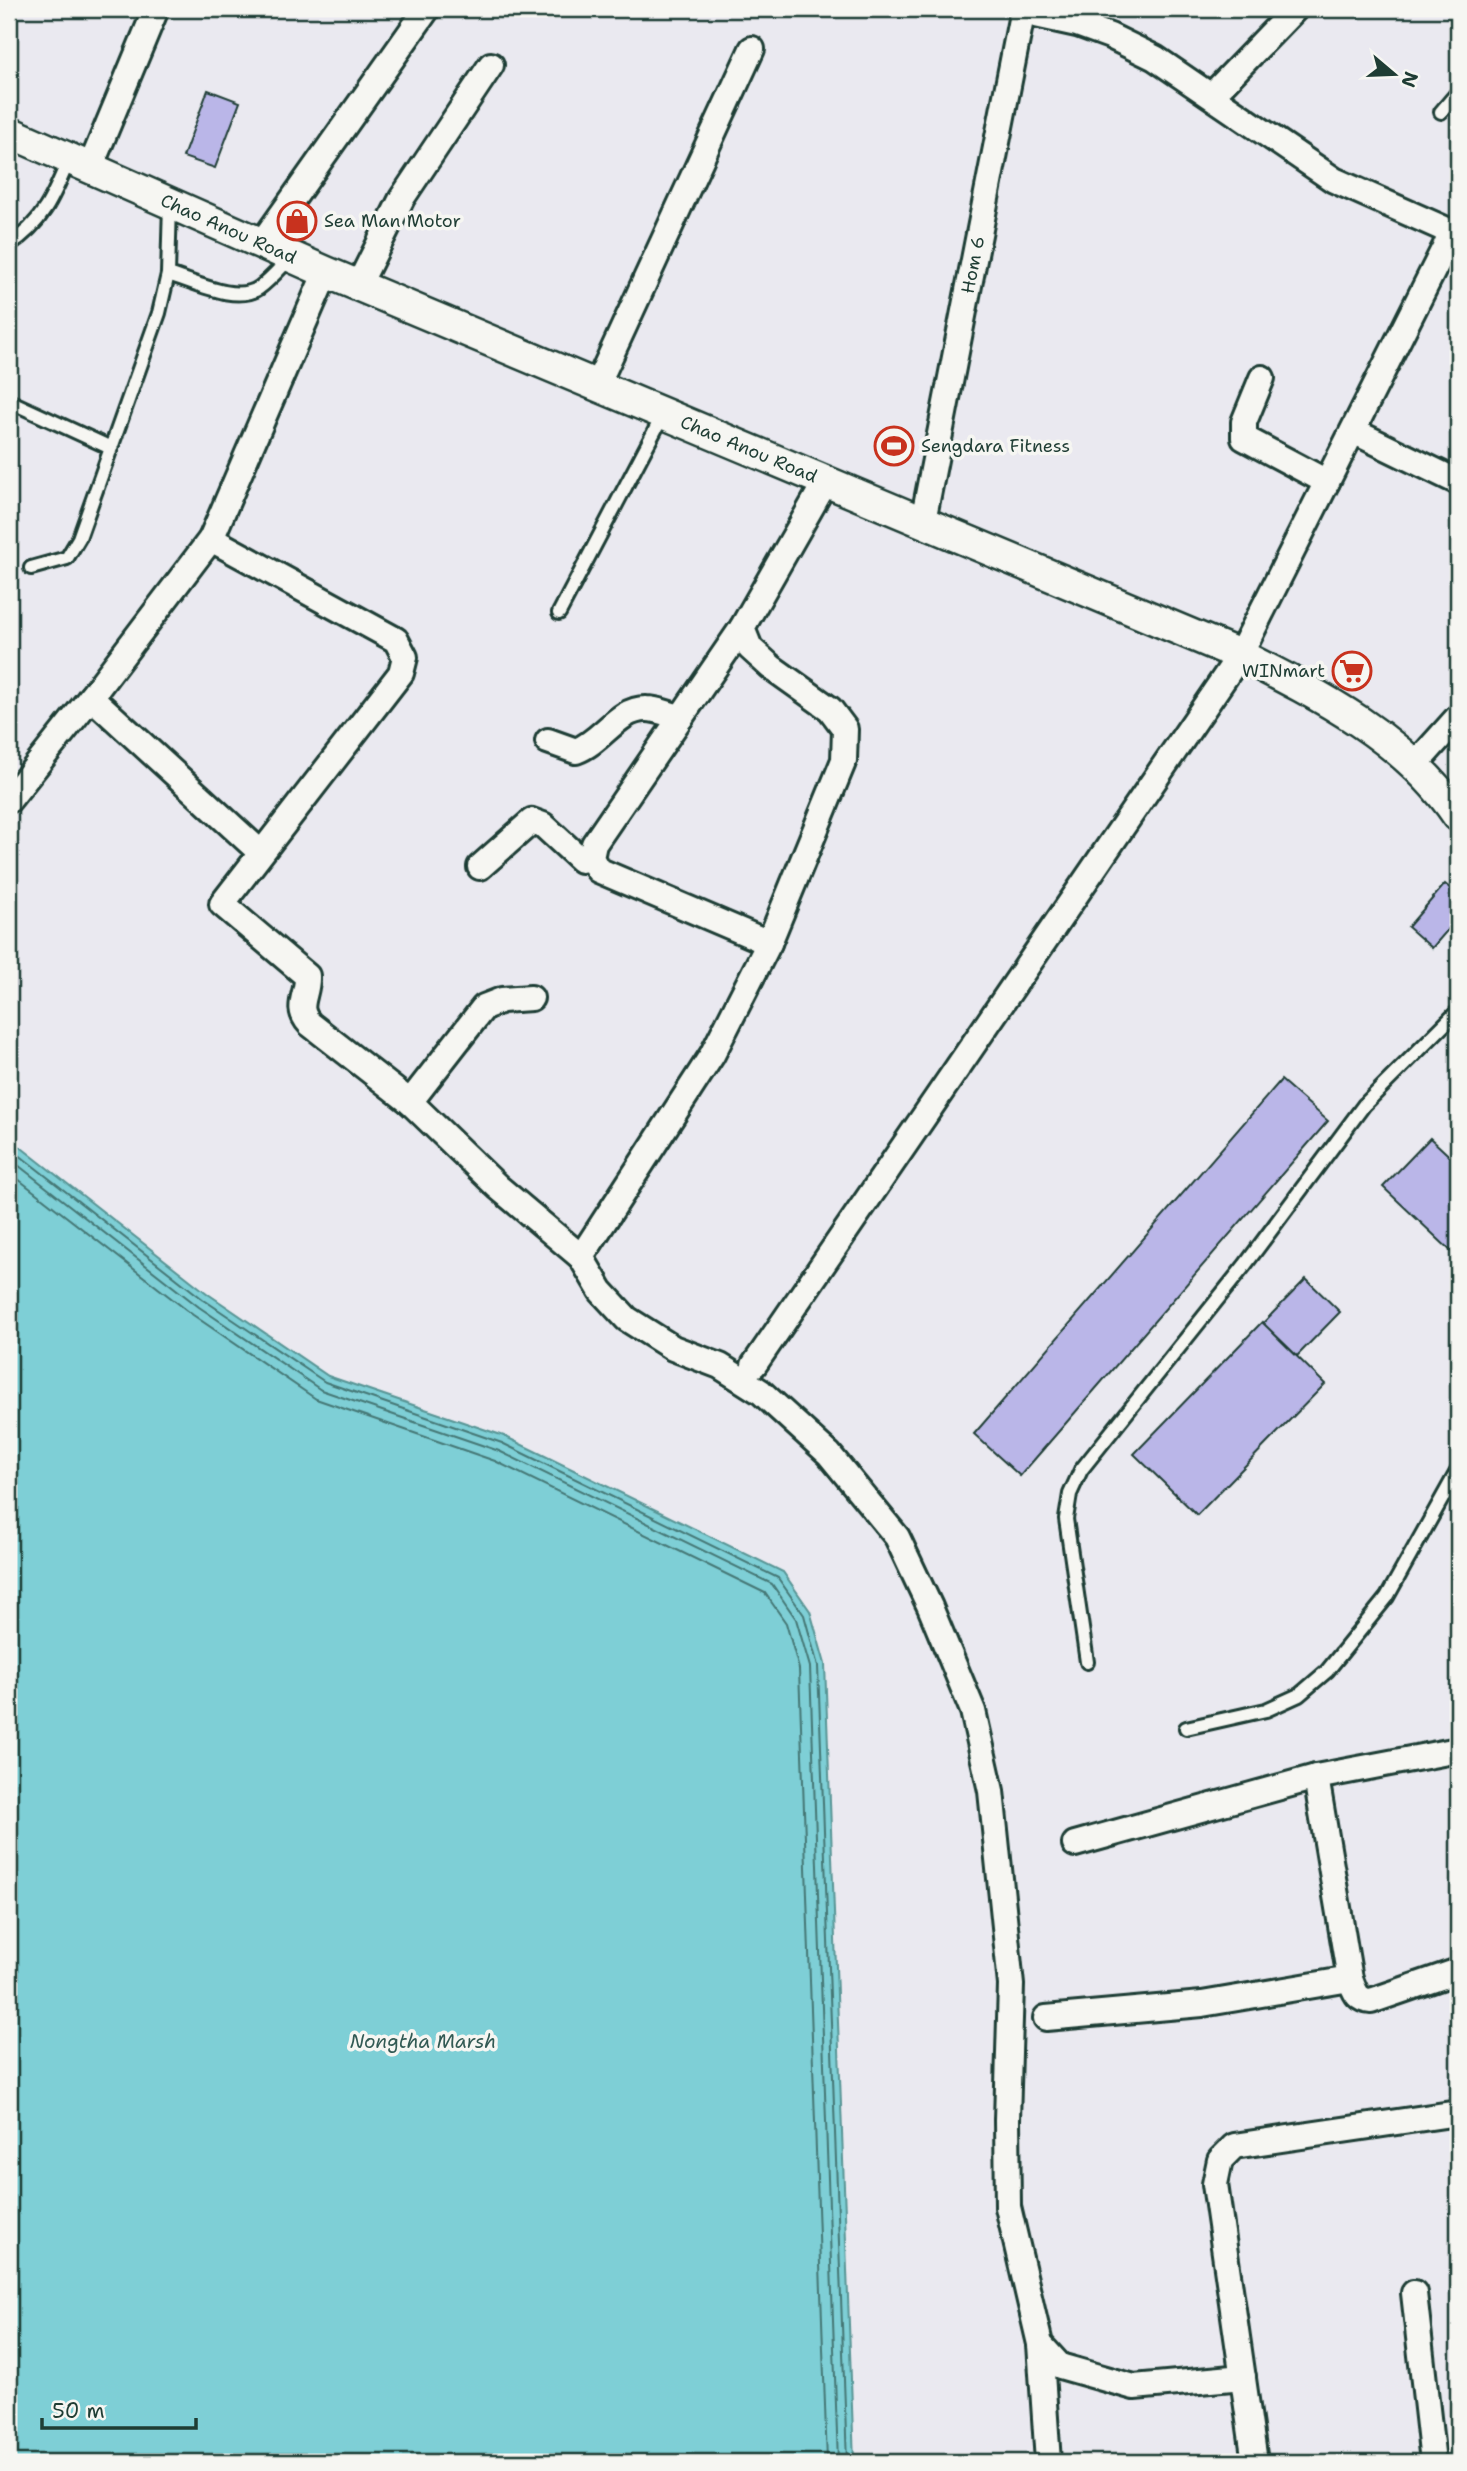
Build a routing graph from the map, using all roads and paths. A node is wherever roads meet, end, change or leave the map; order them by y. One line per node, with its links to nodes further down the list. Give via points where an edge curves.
1 (156, 9): 11 (street)
2 (427, 9): 14 (street)
3 (1295, 9): 8 (street)
4 (1023, 11): 8 (street, via 1110,36); 29 (street, Hom 6)
5 (752, 49): 21 (street)
6 (491, 65): 19 (street, via 402,198)
7 (1458, 92): 9 (lane)
8 (1212, 95): 13 (street, via 1334,180)
9 (1441, 112)
10 (9, 132): 11 (street, Chao Anou Road)
11 (80, 163): 12 (street, Chao Anou Road); 15 (lane, via 41,219)
12 (170, 204): 14 (street, Chao Anou Road); 18 (lane)
13 (1455, 234): 24 (street)
14 (261, 244): 16 (street, Chao Anou Road)
15 (9, 245)
16 (292, 257): 17 (street, Chao Anou Road); 18 (lane, via 246,294)
17 (326, 272): 19 (street, Chao Anou Road); 30 (street)
18 (168, 274): 25 (lane, via 159,313)
19 (358, 286): 21 (street, Chao Anou Road)
20 (1262, 378): 27 (street, via 1244,422 1244,438)
21 (597, 385): 23 (street, Chao Anou Road)
22 (9, 401): 25 (lane)
23 (664, 414): 26 (street, Chao Anou Road); 32 (lane)
24 (1353, 431): 27 (street); 28 (street)
25 (111, 448): 31 (lane, via 79,538 67,558)
26 (826, 481): 29 (street, Chao Anou Road); 33 (street)
27 (1327, 482): 34 (street)
28 (1458, 482)
29 (923, 521): 34 (street, Chao Anou Road)
30 (211, 540): 35 (street); 42 (street, via 396,640 405,657 401,673)
31 (31, 569)
32 (559, 613)
33 (742, 628): 36 (street); 45 (street, via 750,648 830,709 845,729 844,760)
34 (1240, 655): 39 (street, Chao Anou Road, via 1326,700 1387,741); 50 (street)
35 (91, 698): 40 (street); 42 (street)
36 (681, 717): 38 (street, via 648,709 626,713 590,746 576,751); 43 (street, via 594,844)
37 (1458, 717): 39 (street)
38 (548, 741)
39 (1414, 766): 41 (street, Chao Anou Road)
40 (9, 800)
41 (1456, 809)
42 (260, 852): 48 (street, via 222,904 307,976 302,1015)
43 (591, 858): 44 (street, via 581,859 543,825 532,821); 45 (street, via 598,870)
44 (480, 867)
45 (769, 943): 49 (street, via 712,1055)
46 (531, 998): 48 (street, via 484,1007)
47 (1458, 1011): 52 (lane, via 1363,1105 1245,1265 1081,1471 1070,1494 1066,1519)
48 (410, 1102): 49 (street, via 498,1187)
49 (581, 1257): 62 (street, via 601,1291 627,1319 761,1392 830,1454 897,1537 930,1606 972,1711 991,1791 1011,1986 1007,2207)
50 (754, 1364)
51 (1458, 1470): 53 (lane, via 1387,1597 1327,1671 1299,1695 1266,1710)
52 (1087, 1662)
53 (1186, 1728)
54 (1458, 1750): 55 (street)
55 (1316, 1777): 56 (street); 58 (street)
56 (1075, 1844)
57 (1458, 1971): 58 (street, via 1371,2001 1357,1997)
58 (1350, 1979): 59 (street, via 1202,2004)
59 (1046, 2018)
60 (1458, 2113): 63 (street, via 1234,2146 1220,2161 1215,2184)
61 (1414, 2294): 66 (street)
62 (1040, 2344): 63 (street, via 1060,2366 1134,2388); 64 (street)
63 (1242, 2376): 65 (street)
64 (1048, 2462)
65 (1255, 2462)
66 (1433, 2462)

